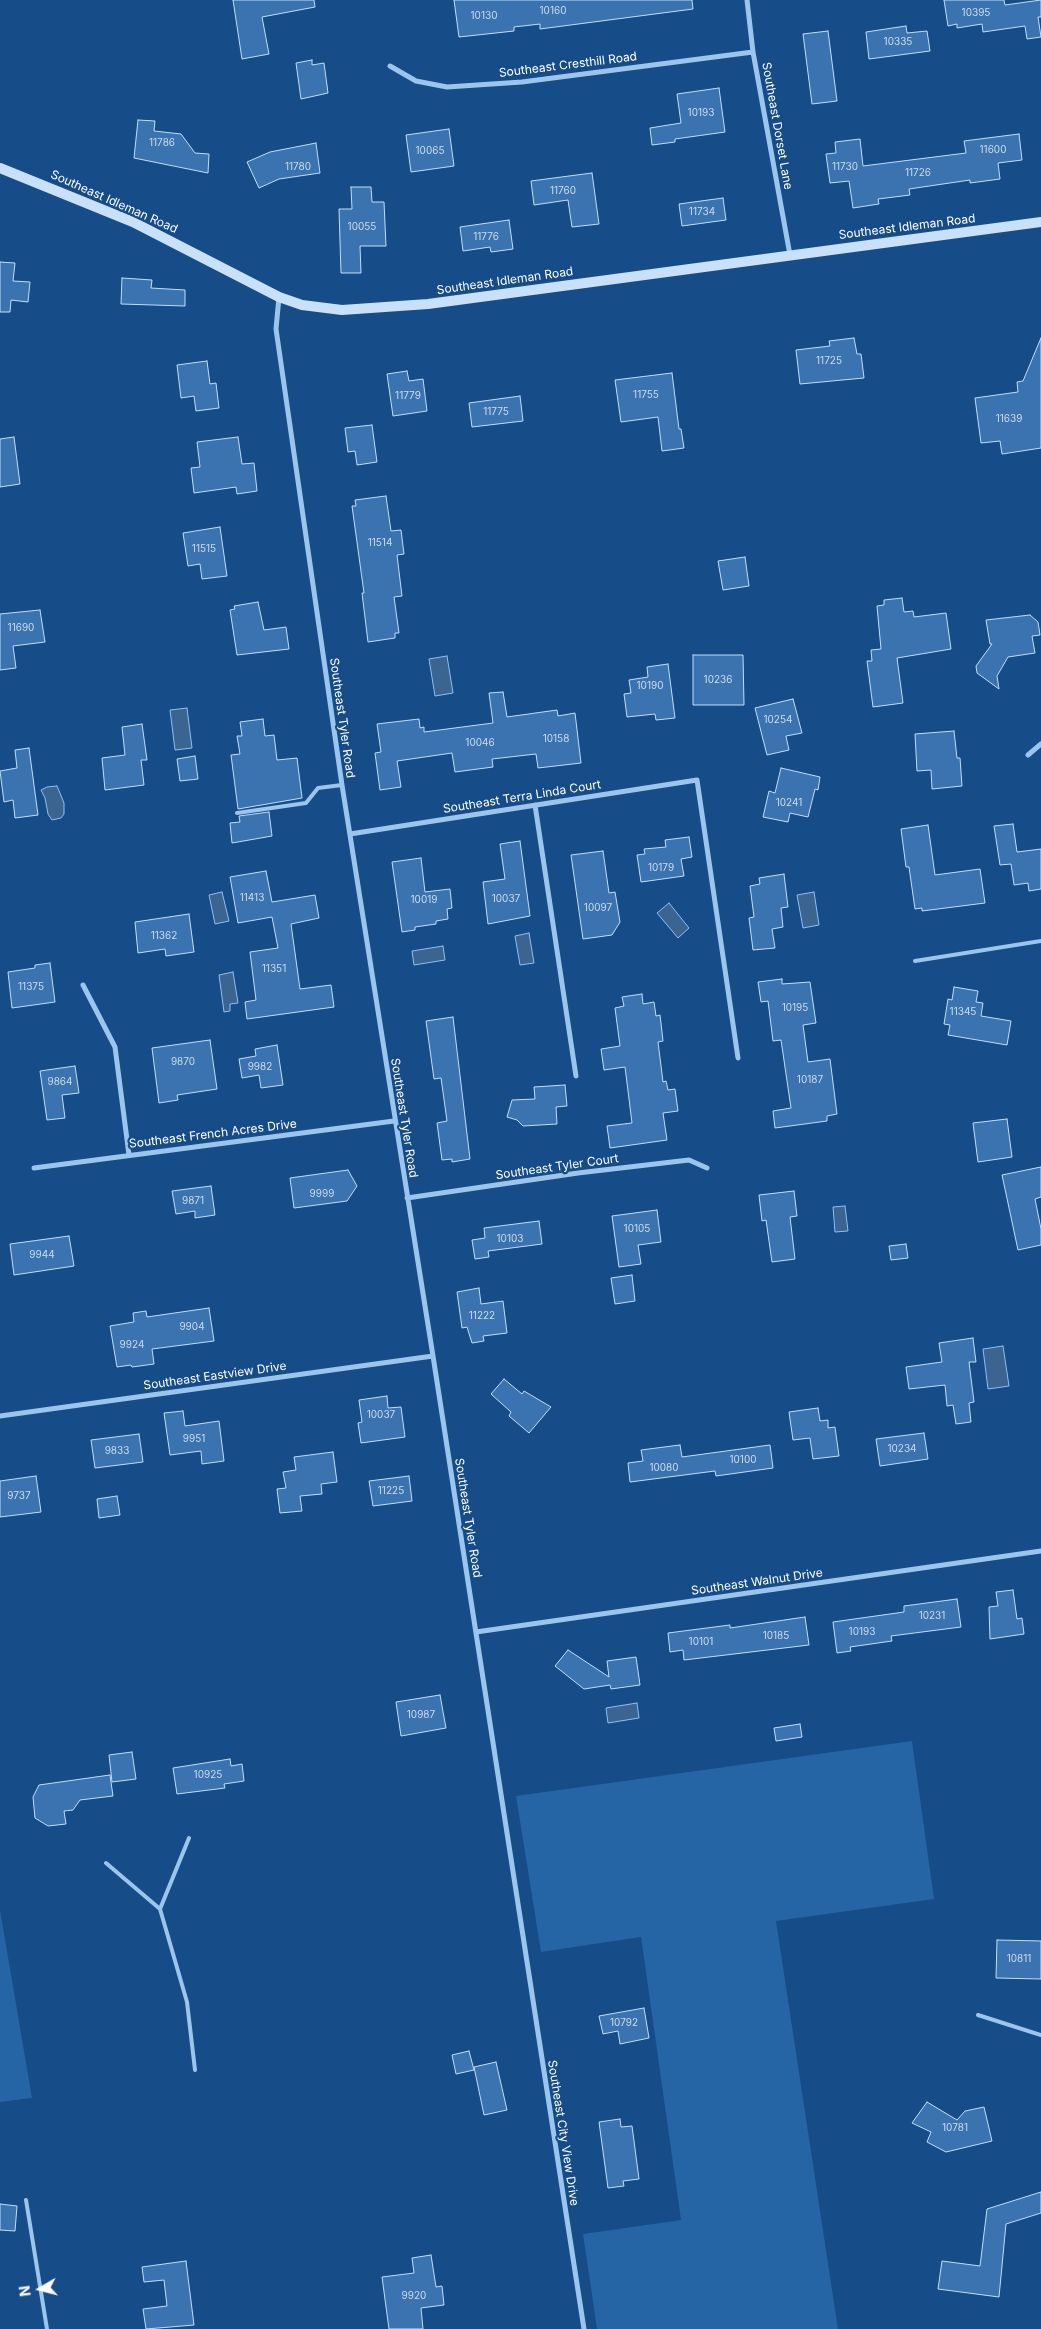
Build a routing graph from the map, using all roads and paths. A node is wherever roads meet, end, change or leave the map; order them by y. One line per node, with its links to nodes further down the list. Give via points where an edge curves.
1 (746, 0): 2 (street, Southeast Dorset Lane)
2 (753, 52): 3 (street, Southeast Cresthill Road, via 522,82 447,87 416,81); 6 (street, Southeast Dorset Lane)
3 (390, 66)
4 (0, 168): 7 (main road, Southeast Idleman Road, via 133,222)
5 (1041, 222): 6 (main road, Southeast Idleman Road)
6 (790, 254): 7 (main road, Southeast Idleman Road, via 382,308 327,310)
7 (278, 297): 10 (street, Southeast Tyler Road, via 276,329)
8 (1041, 744): 9 (street)
9 (1028, 755)
10 (342, 785): 12 (lane, via 318,788 306,803); 13 (street, Southeast Tyler Road)
11 (534, 805): 13 (street, Southeast Terra Linda Court); 17 (street, Southeast Terra Linda Court, via 697,780); 18 (street)
12 (237, 813)
13 (350, 834): 19 (street, Southeast Tyler Road)
14 (1041, 941): 15 (lane)
15 (915, 961)
16 (83, 985): 20 (street, via 115,1048)
17 (738, 1058)
18 (576, 1076)
19 (394, 1120): 20 (street, Southeast French Acres Drive); 23 (street, Southeast Tyler Road)
20 (129, 1155): 21 (street, Southeast French Acres Drive)
21 (34, 1168)
22 (707, 1168): 23 (street, Southeast Tyler Court, via 689,1160)
23 (408, 1198): 24 (street, Southeast Tyler Road)
24 (433, 1356): 25 (street, Southeast Eastview Drive); 27 (street, Southeast Tyler Road)
25 (0, 1416)
26 (1041, 1552): 27 (street, Southeast Walnut Drive)
27 (476, 1632): 31 (street, Southeast Tyler Road)
28 (189, 1838): 30 (lane)
29 (106, 1863): 30 (lane)
30 (160, 1909): 34 (lane, via 186,2002)
31 (523, 1940): 37 (street, Southeast City View Drive)
32 (978, 2015): 33 (lane)
33 (1041, 2035)
34 (195, 2070)
35 (26, 2200): 36 (lane)
36 (47, 2329)
37 (584, 2329)

